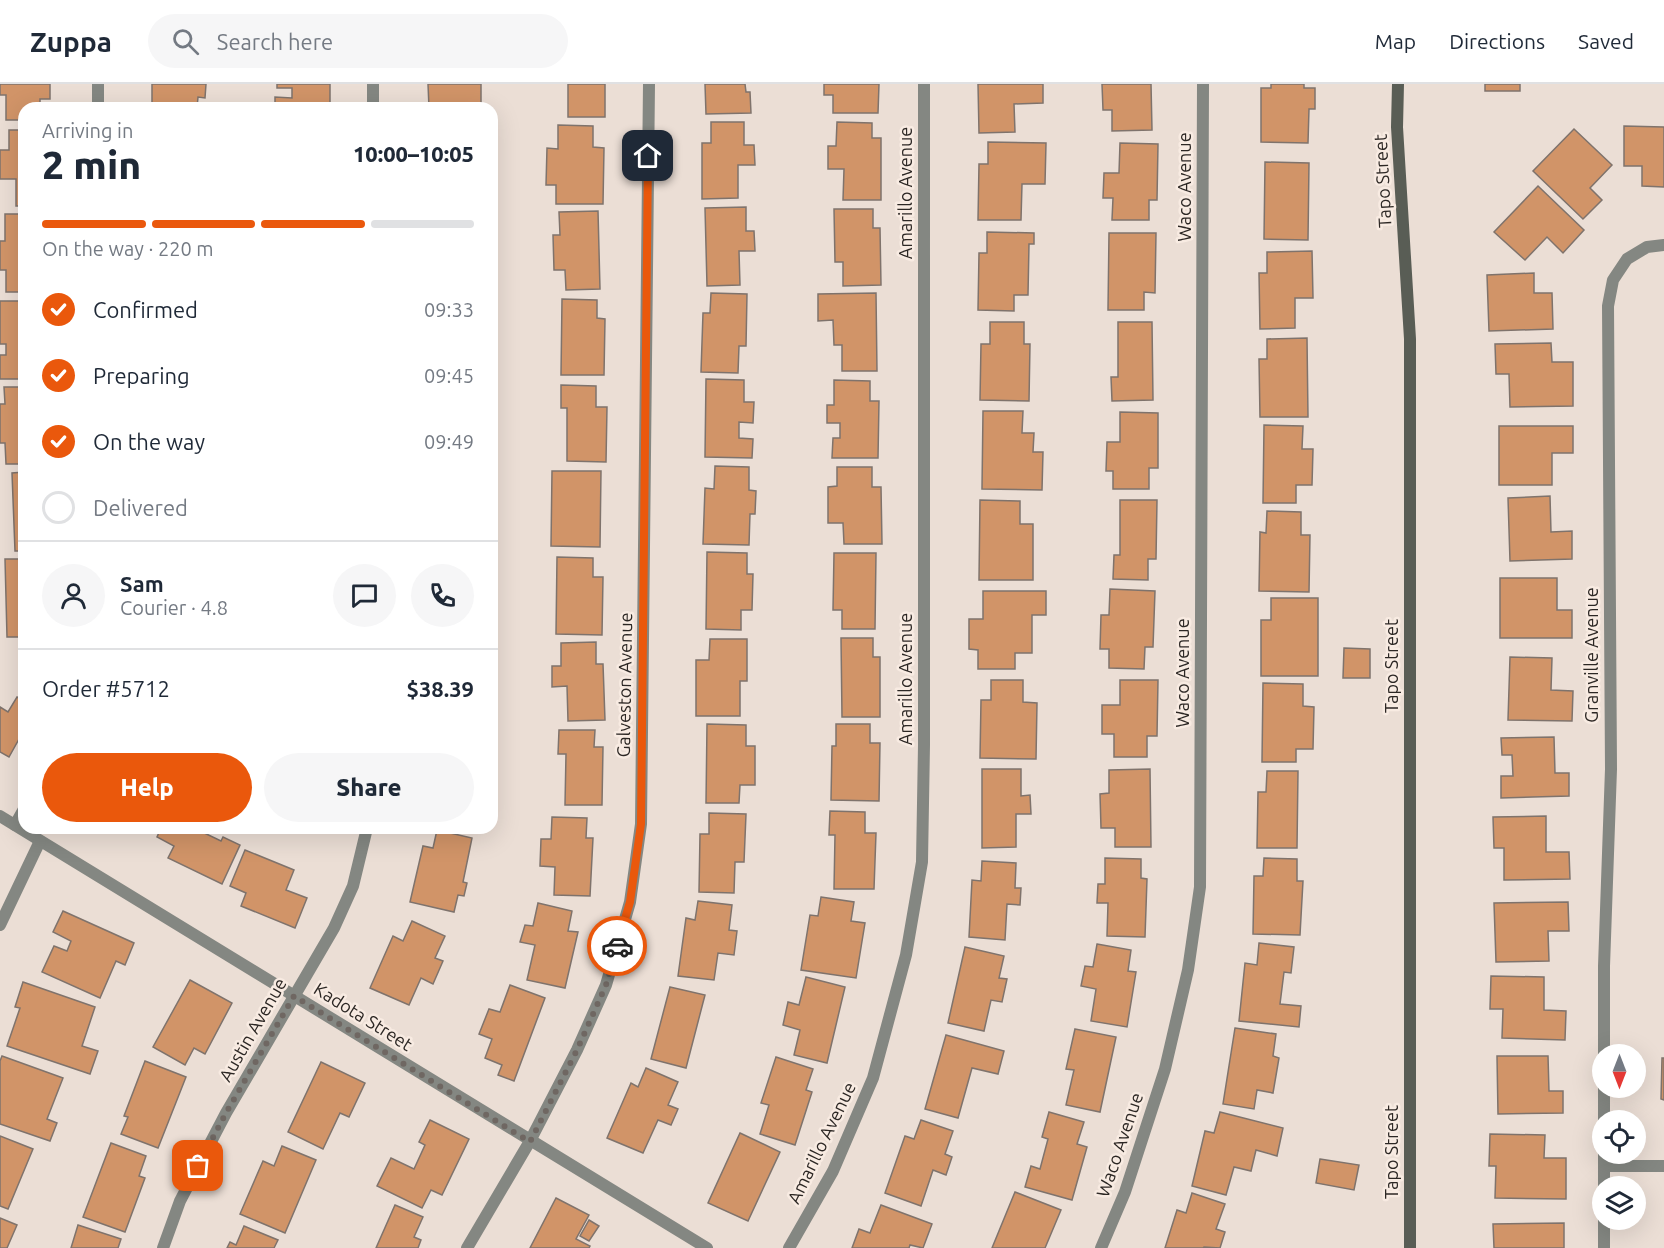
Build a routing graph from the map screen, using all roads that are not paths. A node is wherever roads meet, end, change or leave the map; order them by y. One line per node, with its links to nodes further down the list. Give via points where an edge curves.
1 (98, 84): 7 (street)
2 (374, 84): 8 (street)
3 (649, 84): 20 (street, Galveston Avenue, via 641,824 630,902 606,985)
4 (924, 84): 27 (street, Amarillo Avenue, via 922,862 906,955 873,1078 833,1171)
5 (1203, 84): 28 (street, Waco Avenue, via 1200,887 1188,970 1165,1069 1125,1192)
6 (1398, 84): 29 (street, Tapo Street, via 1397,127 1410,339)
7 (98, 102)
8 (373, 102)
9 (1664, 245): 19 (street, Granville Avenue, via 1647,247 1627,259 1613,280 1608,306 1611,769)
10 (0, 816): 12 (street, Kadota Street)
11 (18, 819): 12 (street)
12 (15, 825): 13 (street, Kadota Street)
13 (18, 827)
14 (29, 834): 16 (street, Kadota Street)
15 (366, 834): 18 (street, Austin Avenue, via 353,886 334,928)
16 (40, 841): 17 (street); 18 (street, Kadota Street)
17 (0, 925)
18 (294, 996): 20 (street, Kadota Street); 24 (street, Austin Avenue, via 200,1162)
19 (1604, 1044)
20 (530, 1142): 25 (street, Galveston Avenue); 26 (street, Kadota Street)
21 (1644, 1164): 22 (street)
22 (1664, 1166)
23 (1604, 1230): 30 (street)
24 (163, 1248)
25 (467, 1248)
26 (706, 1248)
27 (789, 1248)
28 (1101, 1248)
29 (1410, 1248)
30 (1604, 1248)

